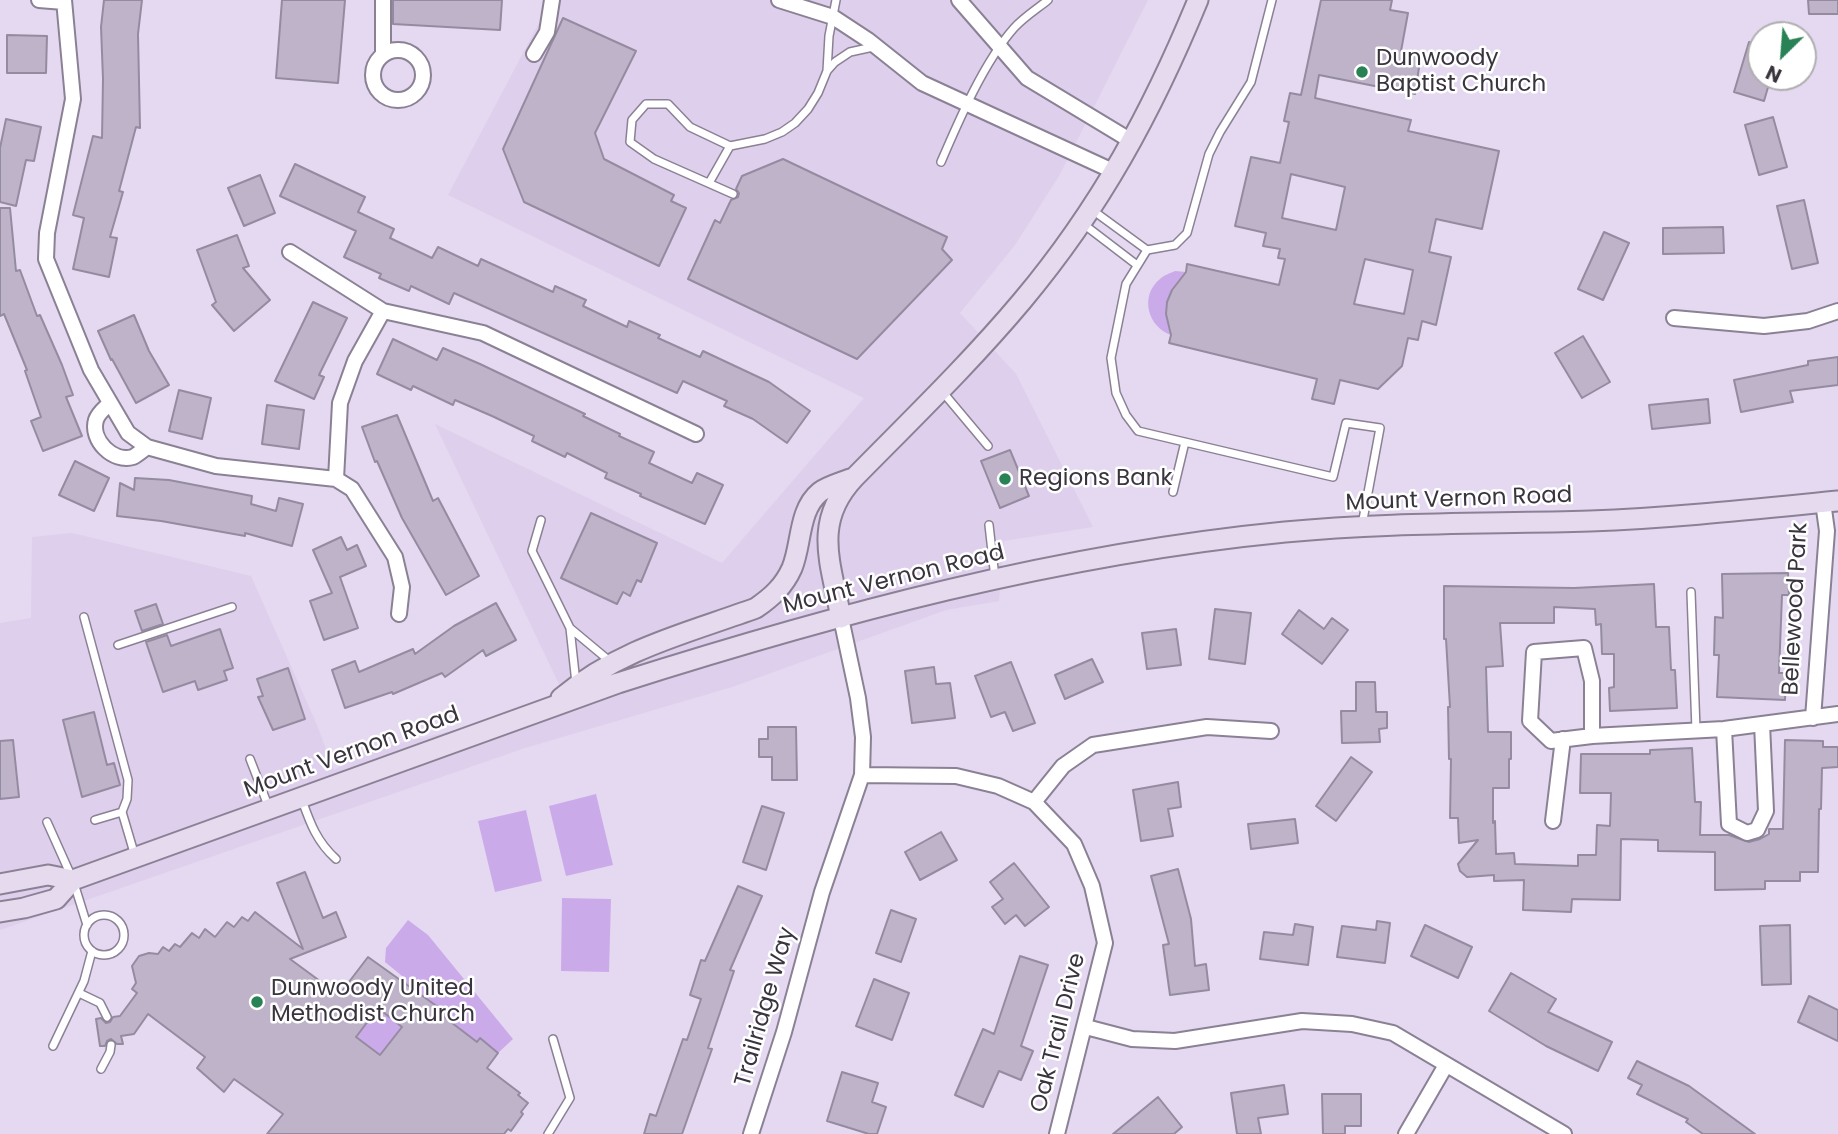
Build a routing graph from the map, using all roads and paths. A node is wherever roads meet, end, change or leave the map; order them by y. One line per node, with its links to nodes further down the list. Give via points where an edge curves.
1 (39, 0): 10 (street)
2 (383, 0): 15 (street)
3 (552, 0): 14 (street, via 547,32)
4 (779, 0): 11 (street)
5 (836, 0): 11 (lane)
6 (959, 0): 13 (street)
7 (1048, 0): 13 (lane)
8 (1198, 0): 18 (main road)
9 (1272, 0): 25 (lane, via 1251,82 1209,153 1187,233 1175,245)
10 (64, 1): 32 (street, via 73,99 47,233 47,259 90,370)
11 (832, 17): 12 (street); 16 (lane)
12 (876, 46): 16 (lane, via 850,52); 17 (street, via 922,83)
13 (999, 47): 17 (lane); 18 (street, via 1039,86)
14 (534, 54)
15 (383, 55)
16 (827, 71): 19 (lane, via 818,93 795,123 765,139)
17 (968, 105): 20 (lane); 21 (street)
18 (1133, 142): 21 (main road)
19 (730, 146): 22 (lane); 22 (lane, via 690,127 668,104 646,104 632,120 630,142 654,159)
20 (941, 162)
21 (1115, 172): 24 (main road)
22 (709, 183): 23 (lane)
23 (733, 194)
24 (1086, 216): 25 (lane); 27 (lane); 31 (main road, via 1023,300)
25 (1147, 250): 27 (lane)
26 (290, 253): 28 (street)
27 (1137, 265): 34 (lane, via 1126,284 1111,358 1116,393 1138,431)
28 (383, 311): 33 (street, via 483,332); 38 (street, via 355,361 340,403)
29 (1838, 311): 30 (street, via 1808,321 1764,326)
30 (1674, 318)
31 (940, 389): 35 (lane); 37 (main road)
32 (110, 403): 36 (street, via 128,433); 36 (street, via 96,420 95,430 104,449 118,457 133,457)
33 (696, 434)
34 (1185, 442): 39 (lane); 43 (lane, via 1333,477 1346,423 1380,428)
35 (988, 446)
36 (146, 447): 38 (street, via 216,466)
37 (854, 478): 49 (main road, via 835,502 827,534); 52 (main road, via 830,486 812,501 792,569 768,600 644,646)
38 (336, 480): 47 (street, via 352,489 396,557 402,587)
39 (1173, 492)
40 (1830, 502): 43 (main road, Mount Vernon Road, via 1644,518); 56 (street, Bellewood Park)
41 (541, 520): 50 (lane, via 531,551)
42 (989, 525): 44 (lane)
43 (1362, 525): 44 (main road, Mount Vernon Road, via 1095,558)
44 (995, 579): 49 (main road, Mount Vernon Road)
45 (1691, 592): 60 (lane)
46 (232, 607): 51 (lane)
47 (399, 614)
48 (84, 617): 68 (lane, via 128,780)
49 (841, 618): 54 (main road, Mount Vernon Road, via 688,660); 64 (street, via 858,698)
50 (570, 628): 52 (lane); 53 (lane)
51 (118, 645)
52 (613, 663): 53 (main road)
53 (576, 685): 54 (main road)
54 (550, 706): 65 (main road, Mount Vernon Road)
55 (1838, 714): 56 (street)
56 (1813, 718): 57 (street)
57 (1762, 724): 58 (street); 58 (street, via 1766,811 1757,830 1747,833 1729,824)
58 (1724, 729): 60 (street)
59 (1271, 730): 66 (street, via 1207,727 1093,745 1063,766)
60 (1696, 730): 61 (street)
61 (1592, 736): 62 (street); 62 (street, via 1592,681 1584,648 1534,652 1530,721 1550,741)
62 (1563, 739): 70 (street)
63 (250, 760): 67 (lane)
64 (862, 775): 66 (street, Oak Trail Drive, via 956,776 998,786); 88 (street, Trailridge Way, via 822,892)
65 (301, 797): 67 (main road, Mount Vernon Road); 73 (lane, via 313,831)
66 (1034, 802): 81 (street, Oak Trail Drive, via 1074,844 1092,886 1105,943)
67 (269, 809): 72 (main road, Mount Vernon Road)
68 (122, 812): 69 (lane); 72 (lane)
69 (95, 820)
70 (1553, 821)
71 (47, 822): 74 (lane)
72 (135, 857): 74 (main road, Mount Vernon Road)
73 (336, 859)
74 (73, 880): 75 (main road, Mount Vernon Road, via 48,875); 76 (main road, via 56,899); 77 (lane)
75 (0, 884)
76 (3, 914)
77 (87, 925): 78 (lane, via 84,937); 78 (lane, via 104,915 117,919 124,930 123,943 114,953)
78 (92, 951): 79 (lane)
79 (79, 993): 80 (lane, via 100,1003); 84 (lane)
80 (107, 1017)
81 (1086, 1027): 85 (street, via 1132,1039 1175,1041 1302,1021 1353,1024 1393,1033); 89 (street, Oak Trail Drive)
82 (553, 1039): 87 (lane, via 570,1098)
83 (111, 1045): 86 (lane)
84 (53, 1046)
85 (1446, 1065): 90 (street); 91 (street)
86 (101, 1069)
87 (548, 1134)
88 (751, 1134)
89 (1057, 1134)
90 (1406, 1134)
91 (1564, 1134)

